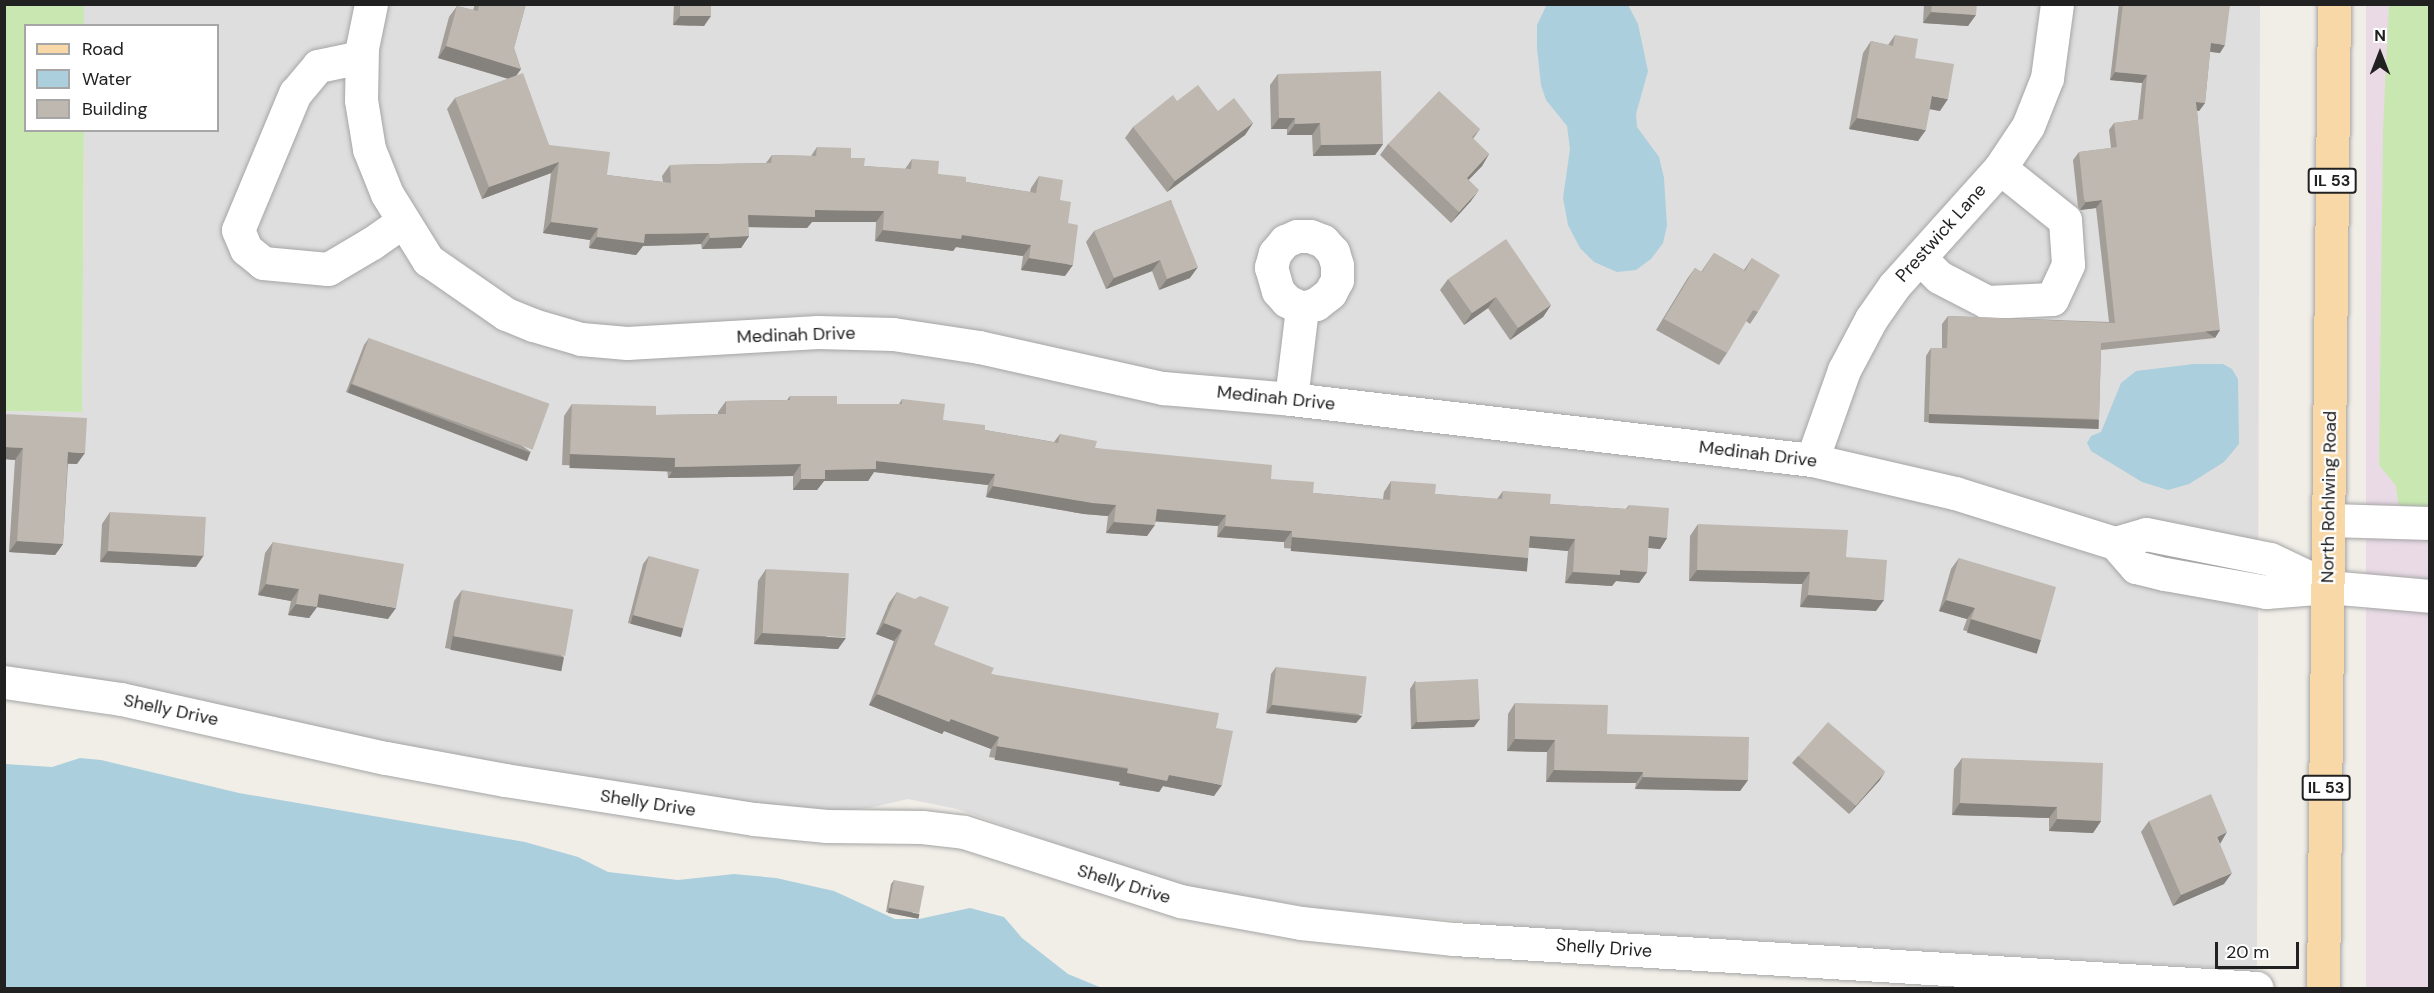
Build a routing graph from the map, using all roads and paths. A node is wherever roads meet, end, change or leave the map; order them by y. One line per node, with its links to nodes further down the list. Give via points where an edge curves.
1 (370, 4): 4 (street)
2 (2057, 4): 5 (street, Prestwick Lane, via 2047,78 2035,113)
3 (2334, 4): 13 (main road, North Rohlwing Road / IL 53)
4 (361, 57): 8 (street, via 361,100 369,149); 8 (street, via 318,66 295,93 238,230 246,249 263,263 328,269)
5 (2000, 168): 9 (street, Prestwick Lane); 9 (street, via 2065,220 2068,264 2052,299 1987,302 1939,277)
6 (2430, 184): 7 (path)
7 (2430, 197)
8 (403, 221): 11 (street, Medinah Drive, via 428,260 506,314 580,339 627,343 818,332 893,334 979,347 1163,388)
9 (1920, 258): 12 (street, Prestwick Lane, via 1871,319 1844,370)
10 (1302, 308): 11 (street)
11 (1291, 399): 12 (street, Medinah Drive)
12 (1812, 460): 15 (street, Medinah Drive, via 1955,493 2115,543 2146,534 2270,559)
13 (2329, 520): 14 (street); 15 (main road, North Rohlwing Road / IL 53)
14 (2430, 523)
15 (2328, 587): 16 (street); 19 (main road, North Rohlwing Road / IL 53)
16 (2430, 596)
17 (4, 682): 18 (street, Shelly Drive, via 122,699 505,780 754,819 964,832 1180,901 1301,923 1454,939)
18 (2257, 988)
19 (2323, 988)

